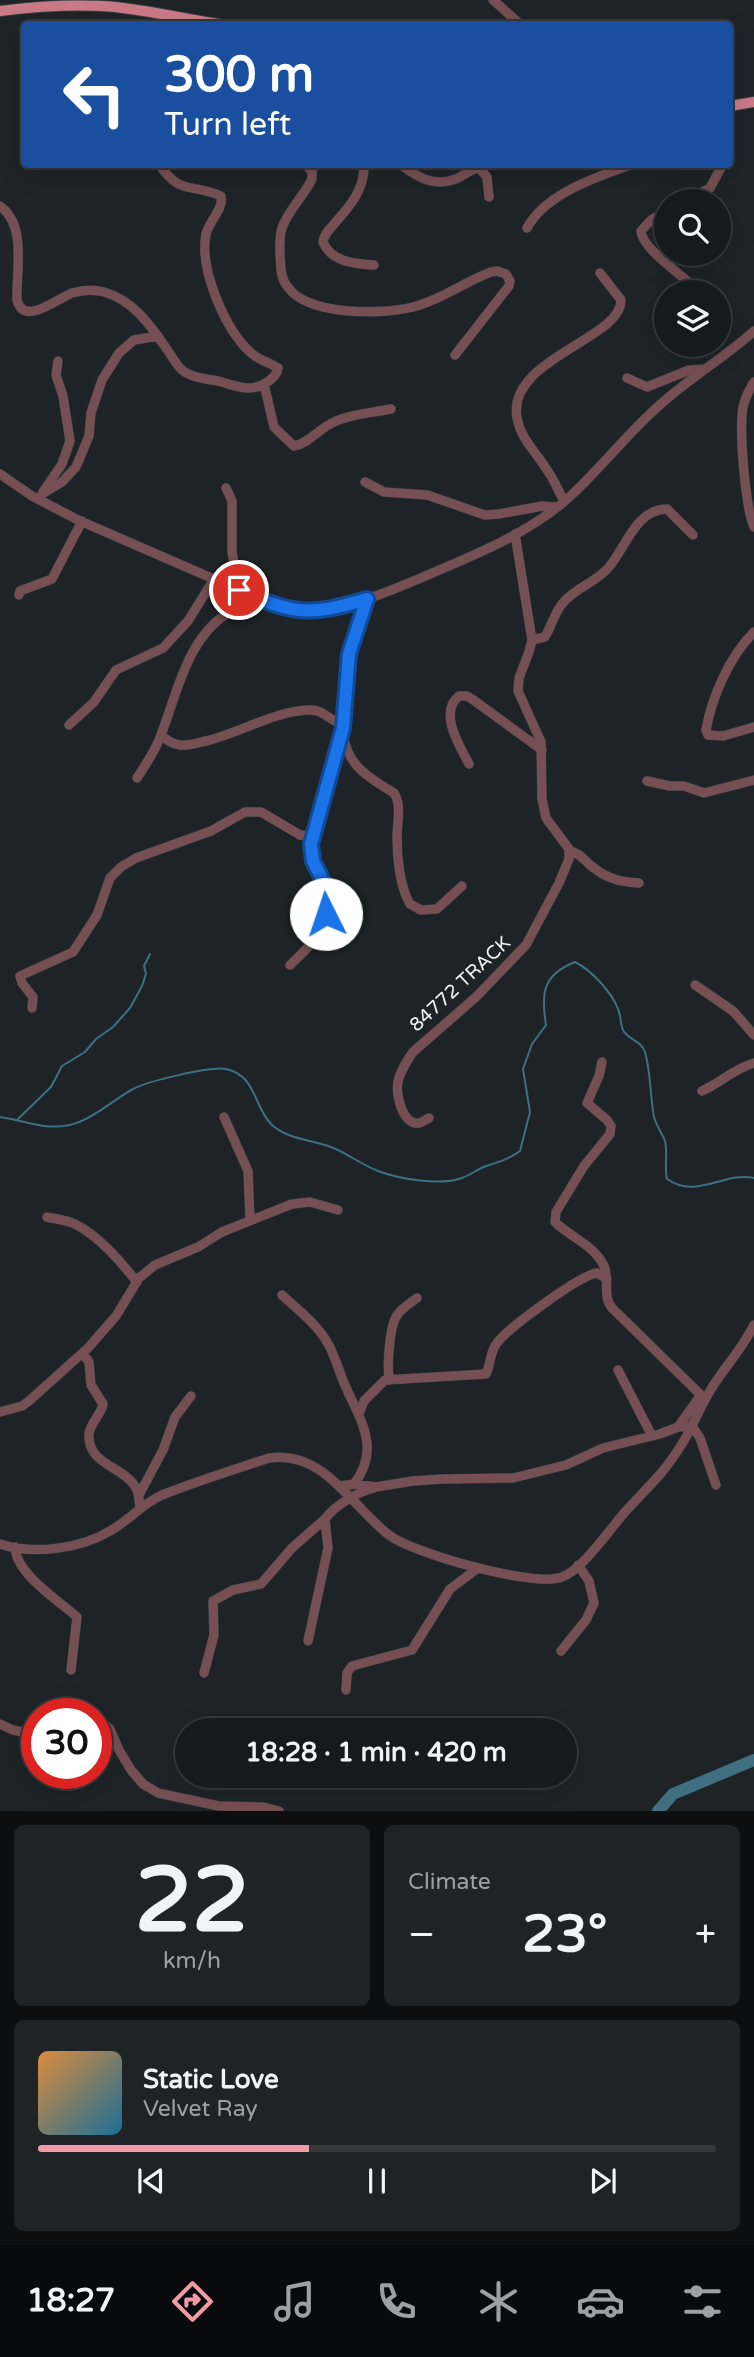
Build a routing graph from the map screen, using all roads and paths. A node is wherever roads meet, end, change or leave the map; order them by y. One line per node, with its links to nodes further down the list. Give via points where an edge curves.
1 (493, 0): 5 (street)
2 (58, 3): 3 (main road); 4 (main road, via 124,8)
3 (0, 11)
4 (165, 20)
5 (517, 21)
6 (754, 102): 7 (main road)
7 (733, 106)
8 (162, 168): 33 (street, via 177,185 221,196 206,232 206,267 243,345 259,360 278,368)
9 (309, 168): 28 (street, via 313,179 280,234 281,274 287,287 319,305 356,312 394,311 427,303 486,273 503,272 509,286)
10 (364, 168): 22 (street, via 360,190 323,242 339,259)
11 (406, 168): 12 (street, via 433,182)
12 (479, 168)
13 (479, 168): 17 (street, via 488,177)
14 (622, 168): 20 (street, via 548,202)
15 (721, 168): 16 (street)
16 (708, 189)
17 (489, 197)
18 (0, 206): 27 (street, via 15,227 21,308 37,310 71,293 101,291 140,314)
19 (654, 218): 21 (street, via 640,234)
20 (527, 228)
21 (654, 251)
22 (374, 265)
23 (671, 266): 25 (street)
24 (600, 273): 39 (street, via 621,300 619,311 531,377 516,405 524,438)
25 (686, 280)
26 (754, 331): 30 (street)
27 (158, 336): 33 (street, via 187,373 241,388); 38 (street, via 134,340 119,353 104,376 76,467)
28 (455, 355)
29 (58, 361): 38 (street, via 56,375 70,441 62,464)
30 (705, 369): 31 (street, via 689,370 647,387); 39 (street, via 645,417)
31 (627, 379)
32 (754, 382): 42 (street, via 742,419 748,510)
33 (264, 384): 34 (street, via 274,427 295,446 328,424)
34 (391, 409)
35 (0, 474): 38 (street)
36 (366, 482): 40 (street, via 384,492 427,495 485,515)
37 (226, 488): 46 (street, via 232,497 232,552)
38 (40, 497): 41 (street)
39 (565, 501): 40 (street)
40 (556, 508): 43 (street)
41 (82, 521): 45 (street); 47 (street, via 52,579)
42 (754, 527)
43 (515, 534): 48 (street); 51 (street)
44 (693, 535): 51 (street, via 667,509 646,516 610,567 565,600 545,637)
45 (214, 579): 46 (street); 52 (street, via 170,641 113,673 94,702)
46 (239, 590): 49 (street)
47 (19, 595)
48 (367, 599): 49 (street, via 310,611); 53 (street, via 349,654)
49 (266, 602): 55 (street, via 233,610 197,645 183,670)
50 (754, 632): 54 (street, via 730,665 706,730 717,737)
51 (532, 640): 56 (street, via 518,691)
52 (69, 724)
53 (343, 726): 55 (street, via 320,711 309,710 190,744 172,743); 61 (street); 64 (street, via 349,757 398,799 397,842 410,904 421,910 438,909)
54 (754, 727)
55 (161, 735): 58 (street)
56 (542, 750): 57 (street, via 472,699 459,696 453,704 452,725); 62 (street, via 546,818)
57 (470, 764)
58 (137, 778)
59 (754, 780): 60 (street, via 704,793)
60 (647, 781)
61 (314, 836): 65 (street, via 311,854 324,883 326,914 316,939); 67 (street, via 300,835 261,812 245,812 211,831 130,862 110,878 100,909 73,952 20,975 33,997)
62 (570, 851): 63 (street, via 609,878); 73 (street, 84772 TRACK, via 527,945 406,1061 398,1082 402,1108 415,1123)
63 (639, 883)
64 (462, 886)
65 (290, 965)
66 (695, 985): 68 (street, via 726,1005)
67 (32, 1008)
68 (754, 1035)
69 (602, 1062): 77 (street, via 587,1103 610,1123 610,1134 584,1166 555,1219 597,1255)
70 (754, 1063): 71 (street)
71 (702, 1091)
72 (224, 1117): 76 (street, via 248,1171)
73 (429, 1118)
74 (338, 1210): 76 (street, via 301,1202)
75 (47, 1217): 78 (street, via 79,1226)
76 (250, 1220): 78 (street, via 155,1265)
77 (607, 1279): 85 (street, via 589,1275 528,1315 494,1347 486,1374); 87 (street, via 606,1297 612,1308)
78 (137, 1282): 83 (street, via 116,1316)
79 (282, 1295): 89 (street, via 326,1340)
80 (417, 1298): 85 (street, via 394,1321 387,1368)
81 (754, 1325): 82 (street)
82 (751, 1335): 87 (street)
83 (83, 1354): 88 (street, via 30,1401); 97 (street, via 89,1362 91,1385 103,1404 90,1428 90,1442 102,1462 126,1476)
84 (618, 1370): 92 (street)
85 (390, 1380): 89 (street, via 368,1396)
86 (191, 1396): 97 (street, via 175,1417)
87 (703, 1398): 90 (street); 91 (street)
88 (0, 1412)
89 (359, 1414): 93 (street, via 368,1451)
90 (692, 1426): 91 (street); 94 (street); 103 (street, via 671,1461)
91 (678, 1427): 92 (street)
92 (652, 1436): 96 (street, via 523,1477 426,1479)
93 (354, 1484): 95 (street); 96 (street)
94 (716, 1485)
95 (340, 1486): 98 (street); 99 (street, via 312,1465 281,1456 194,1483)
96 (376, 1487): 98 (street)
97 (139, 1495): 99 (street)
98 (352, 1498): 100 (street); 104 (street, via 401,1543)
99 (140, 1507): 102 (street, via 110,1531 89,1540 55,1547)
100 (325, 1519): 105 (street, via 328,1548); 108 (street, via 261,1584 233,1590 214,1601 214,1635)
101 (0, 1544): 102 (street)
102 (15, 1547): 107 (street, via 26,1572 77,1617)
103 (578, 1565): 104 (street, via 562,1578 548,1579); 106 (street, via 589,1581 594,1603)
104 (478, 1568): 109 (street, via 450,1589 412,1650 352,1665)
105 (308, 1641)
106 (561, 1651)
107 (71, 1670)
108 (204, 1673)
109 (346, 1690)
110 (0, 1724): 111 (street)
111 (21, 1732)
112 (112, 1734): 113 (street, via 131,1770 158,1793 219,1806)
113 (279, 1811)

